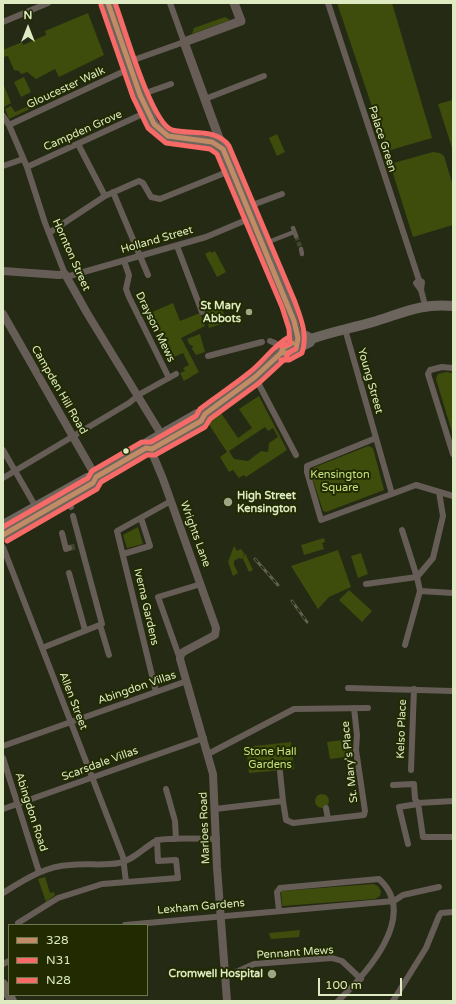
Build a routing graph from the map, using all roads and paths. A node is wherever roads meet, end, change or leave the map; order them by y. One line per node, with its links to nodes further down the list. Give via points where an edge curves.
1 (48, 3): 6 (street)
2 (108, 3): 8 (main road)
3 (170, 3): 7 (street)
4 (234, 3): 7 (main road, via 241,21)
5 (328, 3): 36 (street, Palace Green, via 419,280 423,285 421,290)
6 (3, 22)
7 (184, 42): 8 (street, Gloucester Walk); 12 (main road)
8 (129, 65): 11 (main road); 15 (street, Gloucester Walk)
9 (264, 76): 12 (street)
10 (171, 84): 11 (street)
11 (140, 95): 13 (main road)
12 (205, 99): 17 (main road)
13 (147, 112): 16 (street, Campden Grove); 17 (main road, via 154,124 168,136 212,142)
14 (3, 116): 15 (street, Hornton Street)
15 (9, 125): 18 (street, Hornton Street)
16 (78, 144): 20 (street, Campden Grove); 24 (street)
17 (223, 149): 21 (main road)
18 (23, 159): 19 (street); 20 (street, Hornton Street)
19 (3, 166)
20 (26, 167): 28 (street, Hornton Street)
21 (232, 170): 22 (street, via 160,199 151,197 142,181); 25 (main road)
22 (113, 192): 24 (street); 31 (street)
23 (282, 194): 25 (street)
24 (105, 196): 28 (street)
25 (247, 207): 26 (main road)
26 (251, 218): 30 (street, Holland Street); 43 (main road)
27 (294, 232): 29 (street)
28 (49, 233): 35 (street, Hornton Street)
29 (271, 241)
30 (177, 246): 31 (street, Holland Street); 38 (street)
31 (141, 256): 32 (street, Holland Street); 34 (street)
32 (124, 261): 35 (street, Holland Street); 49 (street, Drayson Mews, via 129,275 126,289 128,298)
33 (3, 271): 35 (street, Holland Street)
34 (148, 275)
35 (66, 276): 50 (street, Hornton Street)
36 (425, 306): 37 (main road); 40 (main road)
37 (453, 306)
38 (202, 312)
39 (3, 314): 53 (street, Campden Hill Road)
40 (345, 329): 43 (main road); 54 (street, Young Street)
41 (270, 341): 44 (street, via 275,342)
42 (262, 342): 45 (street)
43 (303, 342): 44 (main road, via 283,348)
44 (281, 353): 48 (main road)
45 (208, 356)
46 (453, 368): 57 (street, via 434,368 428,374)
47 (176, 374): 49 (street)
48 (256, 377): 51 (main road); 58 (street)
49 (169, 378): 50 (street)
50 (137, 397): 52 (street, Hornton Street); 53 (street)
51 (205, 414): 52 (main road, via 196,414); 55 (main road, via 201,421 182,433 152,449)
52 (161, 434): 55 (main road, via 148,442)
53 (74, 437): 59 (street); 60 (street, Campden Hill Road)
54 (376, 438): 63 (street); 63 (street, via 307,466 320,518 324,520)
55 (146, 448): 60 (main road); 65 (street, Wrights Lane, via 153,455)
56 (3, 450): 59 (street)
57 (453, 454)
58 (296, 455)
59 (15, 471): 61 (street); 66 (street)
60 (96, 477): 66 (main road, via 87,478 67,499)
61 (3, 478)
62 (439, 492): 63 (street, via 416,485); 64 (street); 77 (street, via 443,516 433,558)
63 (392, 494)
64 (453, 496)
65 (171, 501): 68 (street); 78 (street, Wrights Lane)
66 (38, 510): 69 (main road); 72 (main road)
67 (73, 516): 82 (street, via 102,624)
68 (142, 518): 74 (street, Iverna Gardens, via 118,531); 74 (street, via 150,546)
69 (3, 525)
70 (402, 530): 77 (street)
71 (62, 533): 75 (street)
72 (3, 535)
73 (3, 547): 85 (street, Allen Street)
74 (123, 554): 92 (street, Iverna Gardens)
75 (68, 556)
76 (69, 573): 83 (street)
77 (417, 577): 79 (street); 80 (street)
78 (201, 584): 87 (street, Wrights Lane, via 217,632 184,652); 87 (street, via 158,597)
79 (366, 584)
80 (420, 591): 81 (street); 84 (street)
81 (453, 592)
82 (100, 625): 83 (street); 86 (street)
83 (85, 630): 85 (street)
84 (405, 645)
85 (42, 648): 95 (street, Allen Street)
86 (109, 655)
87 (180, 659): 88 (street, Marloes Road)
88 (187, 681): 92 (street, Abingdon Villas); 96 (street, Marloes Road)
89 (348, 688): 90 (street, Kelso Place)
90 (414, 689): 91 (street, Kelso Place); 100 (street, Kelso Place)
91 (453, 691)
92 (156, 692): 95 (street, Abingdon Villas)
93 (354, 708): 94 (street); 98 (street, via 294,709); 112 (street, St. Mary's Place, via 356,750 365,812 362,815)
94 (368, 708)
95 (70, 722): 97 (street, Abingdon Villas); 102 (street, Allen Street)
96 (204, 738): 98 (street, Marloes Road); 102 (street, Scarsdale Villas)
97 (3, 746)
98 (208, 754): 111 (street, Marloes Road, via 213,774)
99 (3, 758): 107 (street, Abingdon Road)
100 (410, 770)
101 (280, 772): 105 (street)
102 (92, 777): 107 (street, Scarsdale Villas); 118 (street, Allen Street)
103 (392, 785): 108 (street, via 414,784)
104 (166, 789): 114 (street, via 175,821)
105 (283, 801): 111 (street); 112 (street, St. Mary's Place, via 286,820 293,823)
106 (453, 801): 108 (street)
107 (19, 804): 110 (street, Scarsdale Villas); 119 (street, Abingdon Road)
108 (418, 804): 113 (street, via 424,837); 117 (street, via 399,807)
109 (326, 808): 112 (street)
110 (3, 809)
111 (216, 809): 115 (street, Marloes Road)
112 (328, 820)
113 (453, 837)
114 (176, 839): 115 (street); 116 (street)
115 (217, 839): 126 (street, Marloes Road)
116 (157, 840): 118 (street); 120 (street, via 158,862 176,860 178,878)
117 (408, 844)
118 (124, 862): 119 (street, via 68,865); 120 (street, Allen Street)
119 (39, 872): 122 (street)
120 (126, 882): 127 (street, via 102,884 58,898)
121 (439, 886): 123 (street, Lexham Gardens, via 403,895)
122 (3, 893)
123 (394, 901): 124 (street, Lexham Gardens); 124 (street, via 381,880 369,880 280,888 277,892); 130 (street, via 394,914 386,938 378,955)
124 (279, 911): 126 (street, Lexham Gardens)
125 (453, 912): 135 (street, via 441,913 426,948)
126 (221, 916): 128 (street, Lexham Gardens); 129 (street, Marloes Road)
127 (18, 924)
128 (136, 924)
129 (225, 976): 130 (street, Pennant Mews, via 254,964 332,958 342,961); 133 (street, Marloes Road)
130 (361, 979): 134 (street)
131 (3, 984): 132 (highway)
132 (8, 993)
133 (227, 1001)
134 (338, 1001)
135 (393, 1001)

